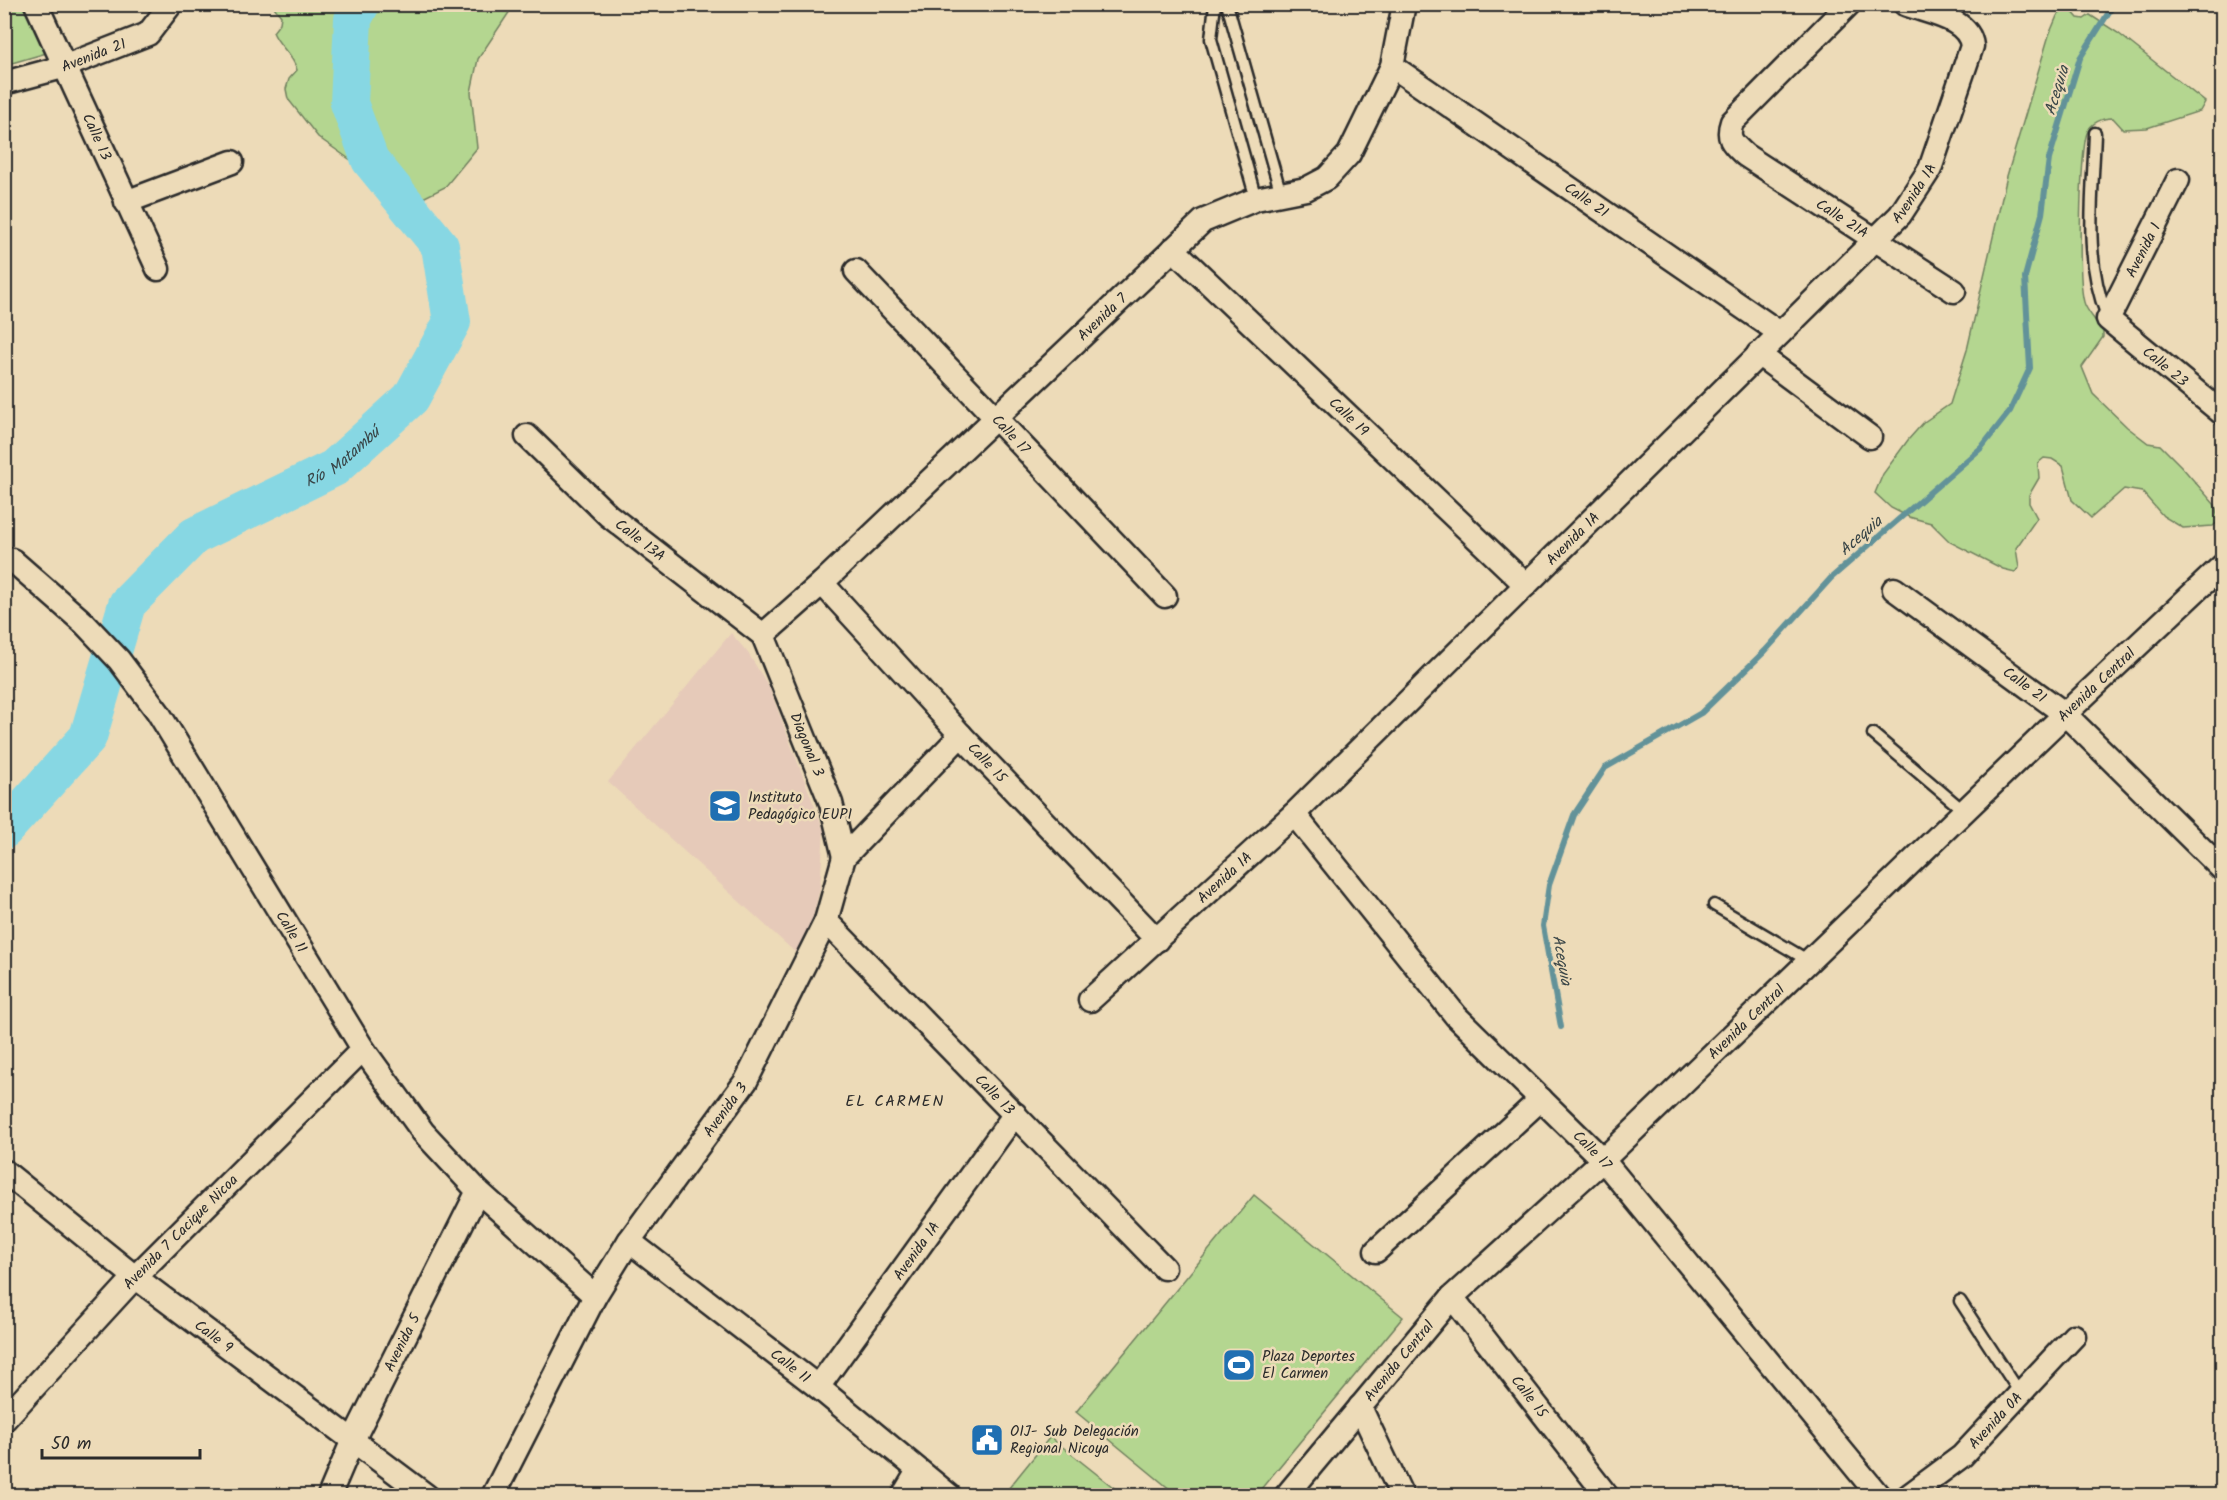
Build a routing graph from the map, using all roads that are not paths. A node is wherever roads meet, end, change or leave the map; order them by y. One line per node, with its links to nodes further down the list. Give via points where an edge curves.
1 (36, 4): 9 (street, Calle 13)
2 (171, 4): 9 (street, Avenida 21, via 148,34)
3 (1215, 4): 15 (lane, via 1211,39)
4 (1227, 4): 14 (lane)
5 (1404, 4): 8 (street, Avenida 7)
6 (1849, 4): 17 (street, Calle 21A, via 1732,122 1728,133 1731,143)
7 (1905, 4): 17 (street, Avenida 1A, via 1963,26 1970,34 1972,46 1930,170 1900,215)
8 (1392, 66): 14 (street, Avenida 7, via 1349,154 1327,178 1306,189); 23 (street, Calle 21)
9 (63, 67): 10 (street, Avenida 21); 16 (street, Calle 13)
10 (4, 83)
11 (2095, 133): 22 (lane, via 2091,255 2096,289)
12 (232, 162): 16 (street)
13 (2178, 180): 22 (street, Avenida 1)
14 (1281, 194): 15 (street, Avenida 7)
15 (1256, 199): 18 (street, Avenida 7, via 1203,221)
16 (126, 202): 19 (street, Calle 13)
17 (1875, 240): 21 (street, Calle 21A); 23 (street, Avenida 1A)
18 (1173, 249): 26 (street, Avenida 7); 32 (street, Calle 19)
19 (158, 268)
20 (856, 271): 26 (street, Calle 17)
21 (1954, 291)
22 (2108, 319): 25 (street, Calle 23)
23 (1780, 333): 24 (street, Avenida 1A)
24 (1758, 354): 28 (street); 32 (street, Avenida 1A)
25 (2220, 403)
26 (995, 417): 31 (street, Avenida 7); 34 (street, Calle 17)
27 (527, 436): 35 (street, Calle 13A, via 608,515)
28 (1870, 437)
29 (4, 558): 48 (street, Calle 11, via 12,560 84,623 119,660 158,712)
30 (2223, 566): 36 (street, Avenida Central)
31 (822, 583): 35 (street, Avenida 7); 38 (street, Calle 15)
32 (1526, 585): 40 (street, Avenida 1A)
33 (1894, 589): 36 (street, Calle 21)
34 (1165, 596)
35 (763, 635): 41 (street, Diagonal 3, via 831,802)
36 (2065, 714): 39 (street, Avenida Central); 42 (street, Calle 21)
37 (1873, 734): 39 (lane)
38 (961, 735): 41 (street, Avenida 3); 45 (street, Calle 15)
39 (1964, 811): 46 (street, Avenida Central)
40 (1294, 814): 45 (street, Avenida 1A); 49 (street, Calle 17, via 1456,1016)
41 (844, 857): 44 (street, Avenida 3)
42 (2223, 869)
43 (1714, 905): 46 (lane)
44 (826, 921): 50 (street, Calle 13); 54 (street, Avenida 3, via 746,1081)
45 (1157, 940): 47 (street, Avenida 1A)
46 (1809, 961): 51 (street, Avenida Central)
47 (1090, 1000)
48 (363, 1049): 53 (street, Calle 11, via 423,1132); 57 (street, Avenida 7 Cacique Nicoa)
49 (1541, 1099): 51 (street, Calle 17); 55 (street)
50 (1015, 1114): 56 (street, Calle 13); 62 (street, Avenida 1A)
51 (1603, 1160): 59 (street, Avenida Central); 76 (street, Calle 17)
52 (4, 1171): 57 (street, Calle 9)
53 (478, 1191): 58 (street, Calle 11); 66 (street, Avenida 5)
54 (628, 1241): 58 (street, Avenida 3); 62 (street, Calle 11)
55 (1376, 1251)
56 (1164, 1268)
57 (135, 1277): 65 (street, Avenida 7 Cacique Nicoa); 66 (street, Calle 9)
58 (596, 1296): 70 (street, Avenida 3)
59 (1452, 1297): 64 (street, Avenida Central); 75 (street, Calle 15)
60 (1960, 1301): 63 (lane)
61 (2074, 1336): 63 (street, Avenida 0A)
62 (818, 1387): 67 (street, Calle 11)
63 (2020, 1393): 77 (street, Avenida 0A, via 1962,1456)
64 (1360, 1407): 73 (street, Avenida Central); 74 (street)
65 (4, 1420)
66 (352, 1442): 68 (street, Avenida 5); 69 (street, Calle 9)
67 (918, 1471): 71 (street); 72 (street, Calle 11)
68 (329, 1496)
69 (427, 1496)
70 (493, 1496)
71 (903, 1496)
72 (950, 1496)
73 (1286, 1496)
74 (1402, 1496)
75 (1607, 1496)
76 (1879, 1496)
77 (1908, 1496)

